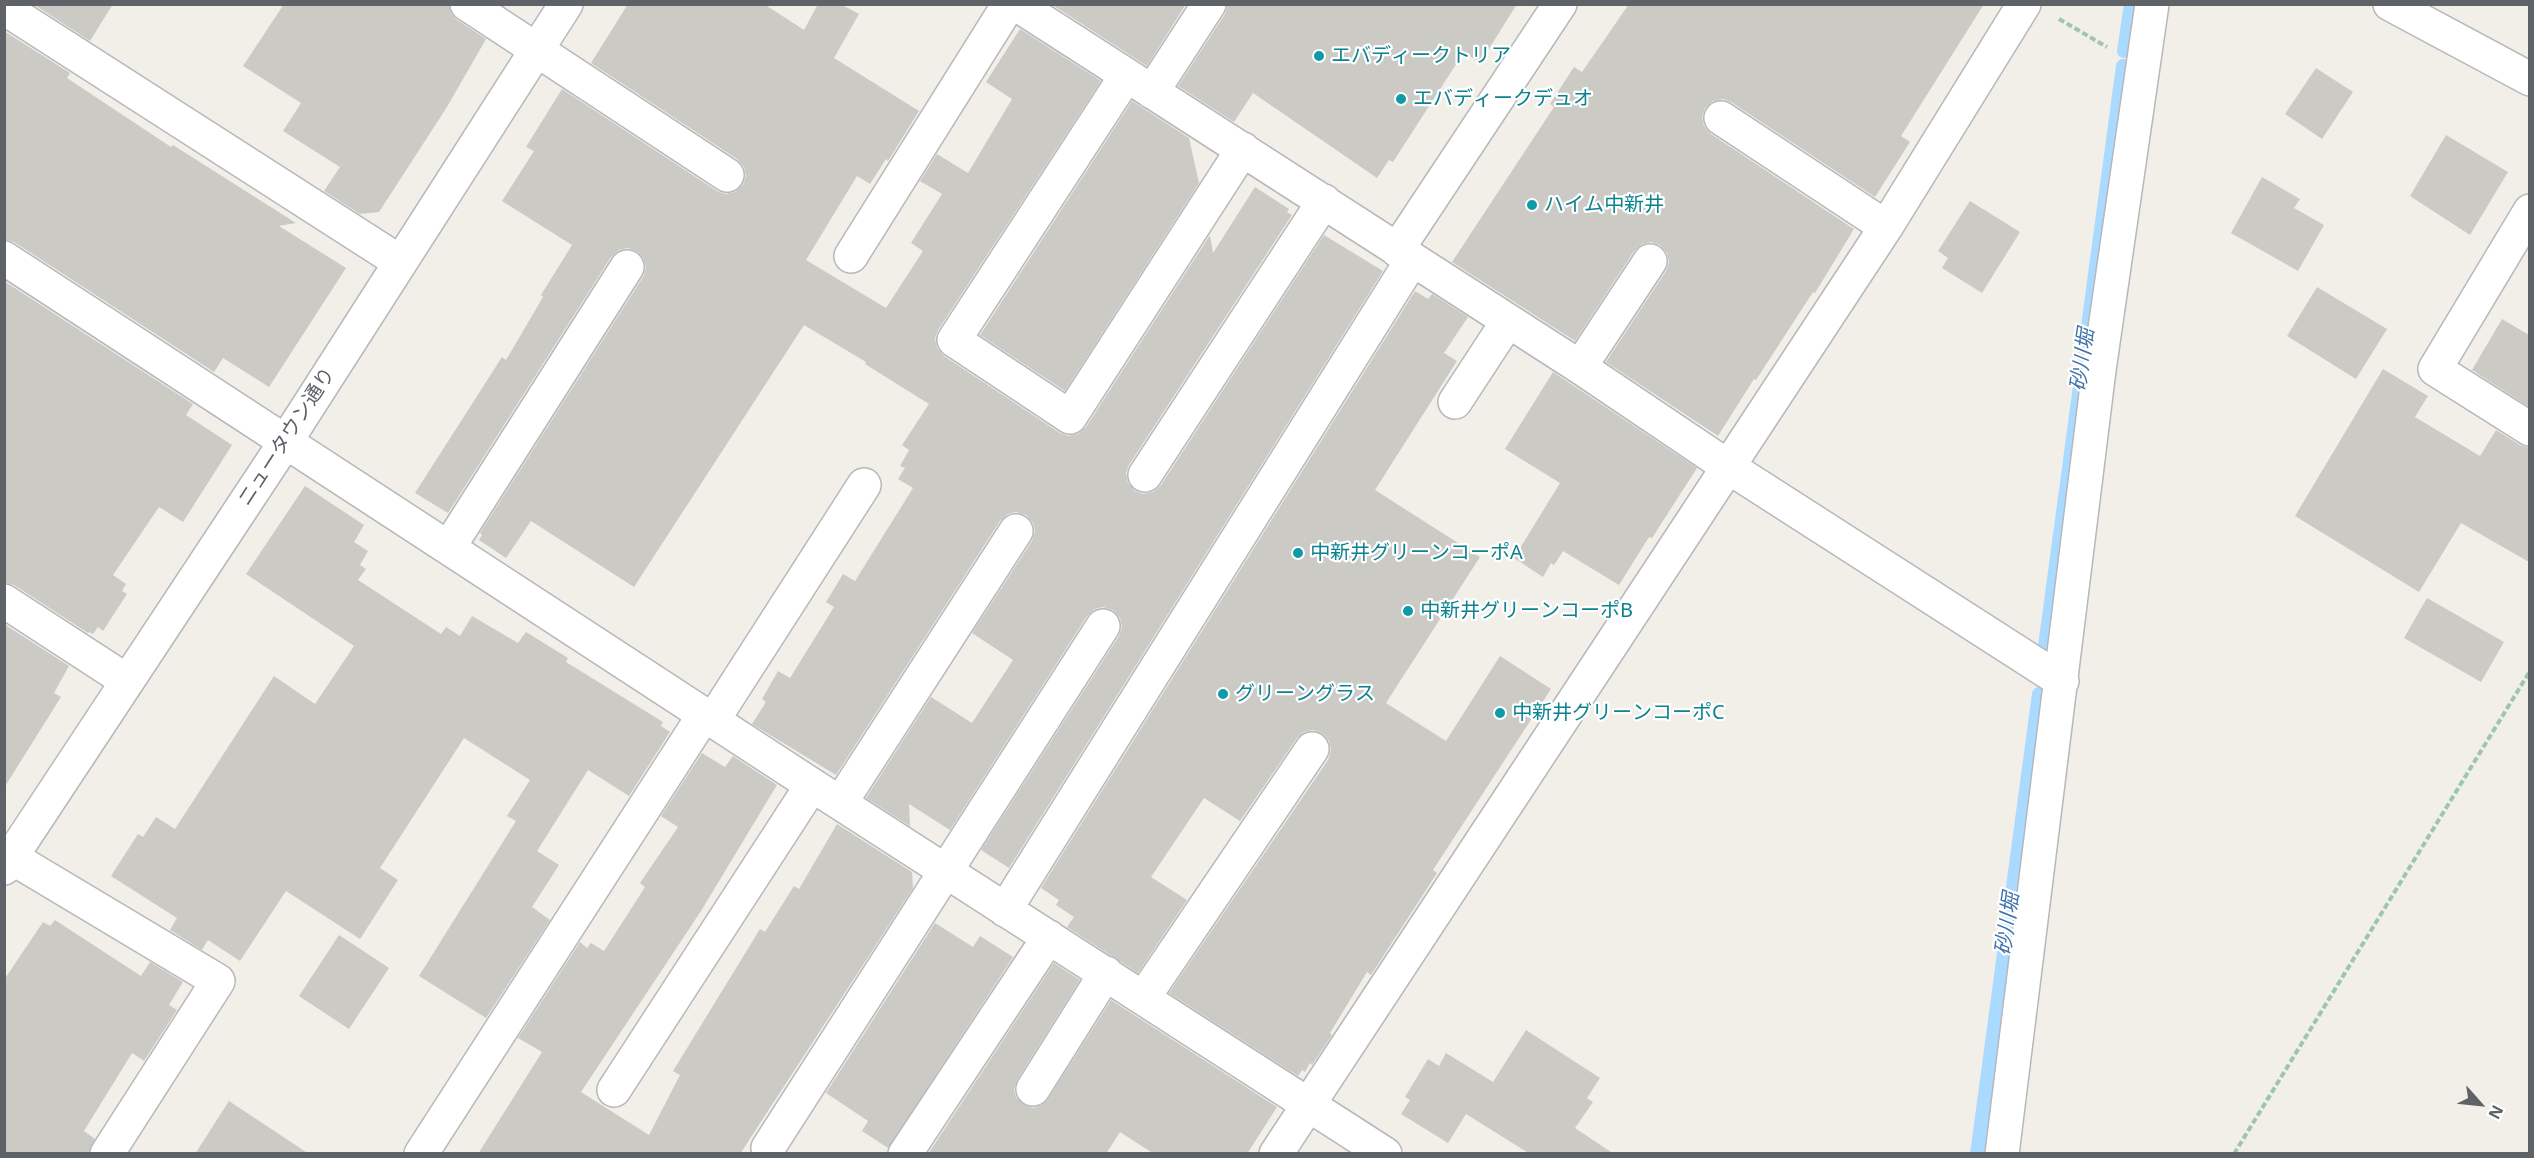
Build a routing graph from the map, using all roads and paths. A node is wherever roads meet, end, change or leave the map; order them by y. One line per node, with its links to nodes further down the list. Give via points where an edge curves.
1 (468, 4): 12 (street)
2 (566, 4): 12 (street, ニュータウン通り)
3 (1009, 4): 23 (street)
4 (1016, 4): 15 (street)
5 (1209, 4): 15 (street)
6 (1560, 4): 22 (street)
7 (2024, 4): 21 (street)
8 (2152, 4): 13 (street)
9 (2390, 4): 14 (street)
10 (4, 8): 26 (street)
11 (2055, 16): 13 (path)
12 (536, 51): 18 (street); 26 (street, ニュータウン通り)
13 (2144, 69): 42 (street, via 2099,370)
14 (2529, 79)
15 (1139, 84): 17 (street); 17 (street, via 954,340 1070,417)
16 (1721, 118): 21 (street)
17 (1243, 149): 19 (street)
18 (727, 175)
19 (1324, 201): 22 (street); 34 (street)
20 (2529, 211): 31 (street, via 2435,369)
21 (1886, 227): 33 (street)
22 (1404, 255): 28 (street); 49 (street)
23 (851, 256)
24 (4, 258): 32 (street)
25 (1650, 261): 29 (street)
26 (400, 262): 32 (street, ニュータウン通り)
27 (627, 267): 37 (street)
28 (1508, 321): 29 (street); 30 (street)
29 (1580, 366): 33 (street)
30 (1455, 402)
31 (2529, 429)
32 (286, 441): 37 (street); 41 (street, ニュータウン通り)
33 (1727, 466): 42 (street); 55 (street)
34 (1145, 475)
35 (864, 485): 43 (street)
36 (1016, 531): 46 (street)
37 (450, 547): 43 (street)
38 (4, 602): 41 (street)
39 (1103, 626): 48 (street)
40 (2529, 671): 63 (path)
41 (127, 681): 47 (street, ニュータウン通り)
42 (2062, 681): 62 (street)
43 (709, 718): 45 (street); 58 (street)
44 (1312, 749): 52 (street)
45 (812, 785): 46 (street); 54 (street)
46 (841, 802): 48 (street)
47 (7, 859): 57 (street, via 218,981)
48 (946, 871): 49 (street); 56 (street)
49 (1005, 910): 50 (street)
50 (1049, 937): 51 (street); 59 (street)
51 (1106, 973): 52 (street); 53 (street)
52 (1144, 997): 55 (street)
53 (1033, 1089)
54 (614, 1090)
55 (1308, 1105): 60 (street); 61 (street)
56 (768, 1148)
57 (107, 1154)
58 (421, 1154)
59 (905, 1154)
60 (1276, 1154)
61 (1385, 1154)
62 (2002, 1154)
63 (2234, 1154)

